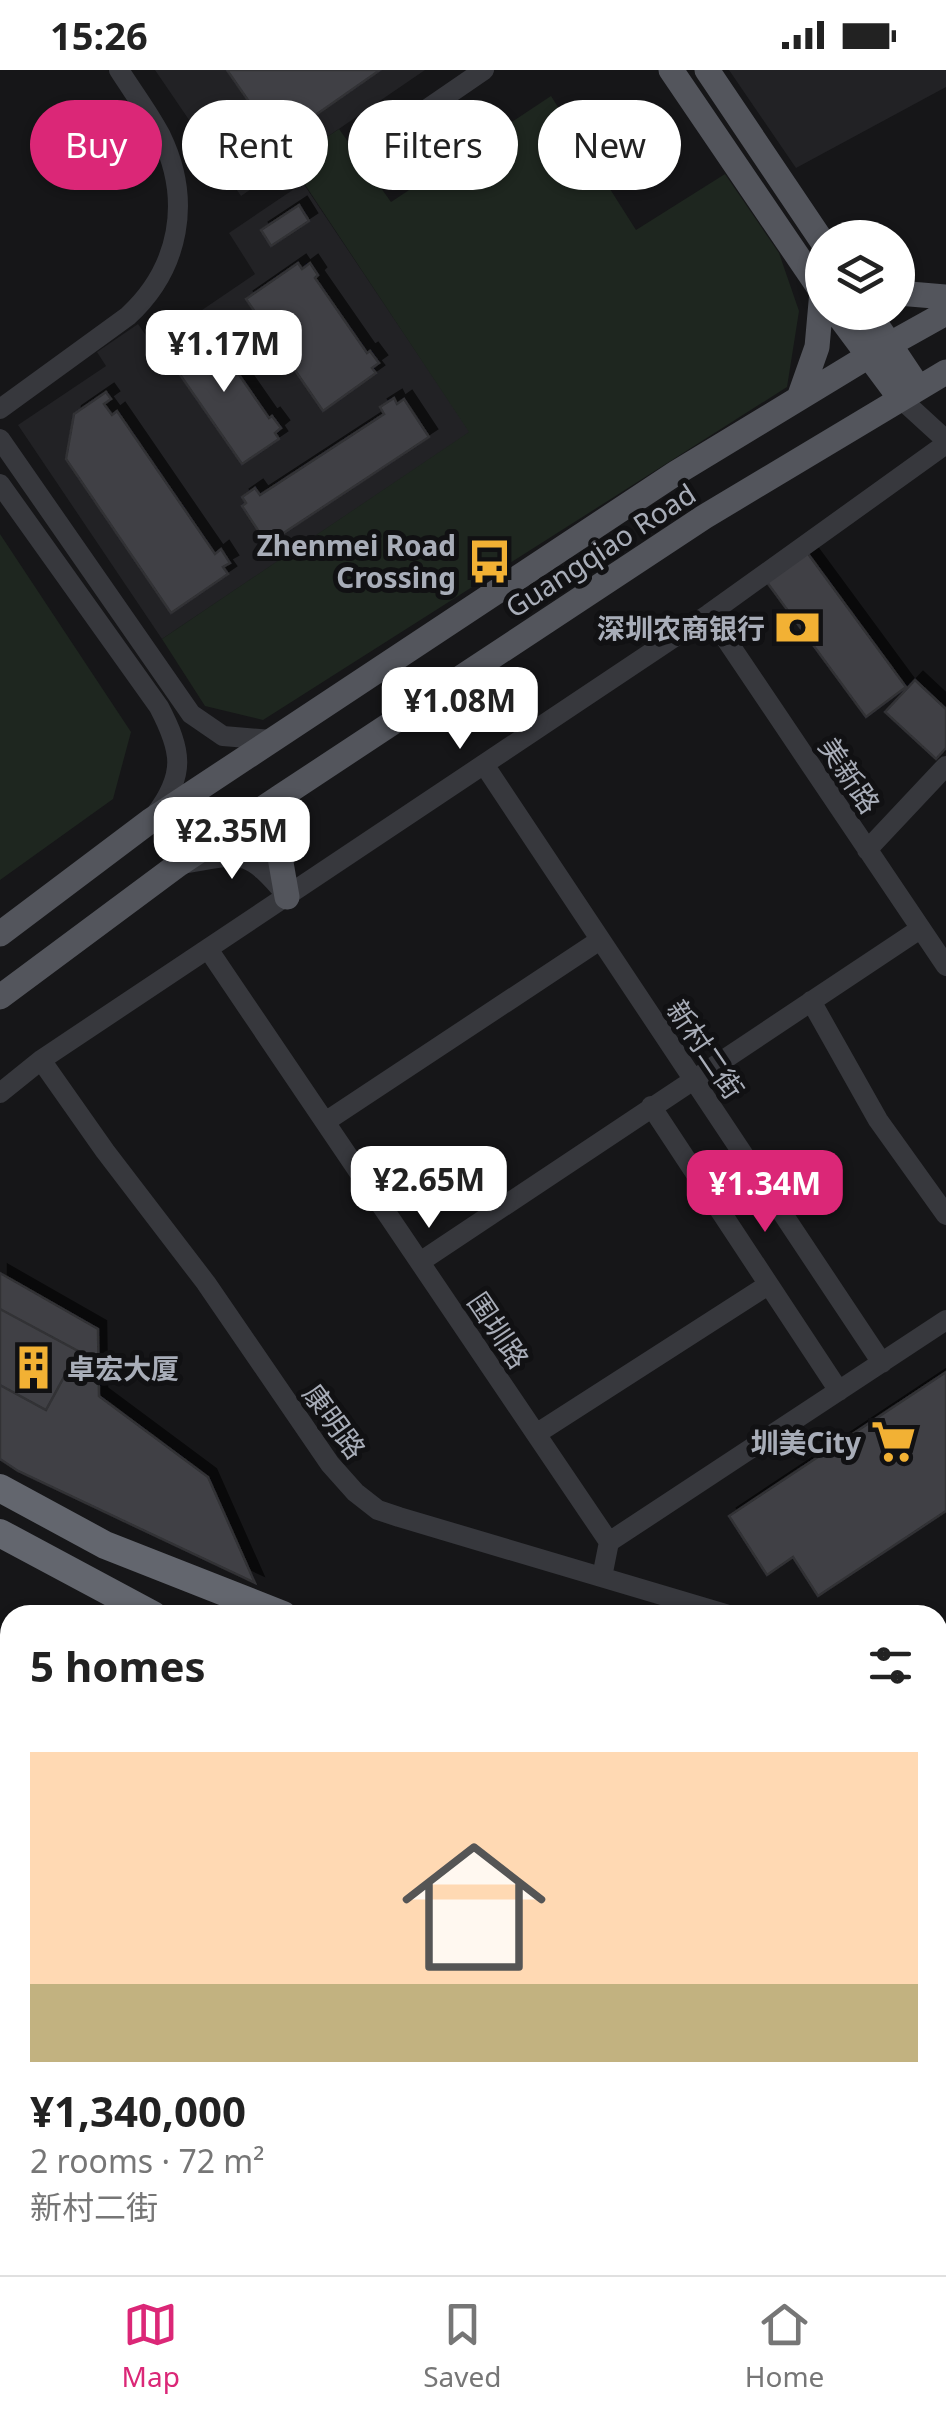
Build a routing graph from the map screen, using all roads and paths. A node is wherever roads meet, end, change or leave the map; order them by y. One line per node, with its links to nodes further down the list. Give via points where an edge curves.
1 (119, 70): 18 (street, via 171,163 177,216 169,260 128,316)
2 (484, 70): 5 (street)
3 (671, 70): 7 (main road)
4 (707, 70): 6 (main road)
5 (441, 100)
6 (807, 220)
7 (805, 267)
8 (915, 294): 9 (main road)
9 (946, 297)
10 (946, 313): 14 (main road, Guangqiao Road)
11 (819, 330): 17 (main road)
12 (855, 330): 14 (main road)
13 (873, 330): 14 (main road)
14 (878, 351): 16 (main road); 17 (main road, Guangqiao Road)
15 (946, 372): 16 (main road, Guangqiao Road)
16 (909, 393): 20 (street); 26 (main road, Guangqiao Road, via 704,517)
17 (798, 398): 23 (main road, Guangqiao Road)
18 (0, 408)
19 (0, 439): 23 (street, via 191,714 224,736)
20 (946, 441): 22 (street)
21 (0, 484): 27 (street, via 160,707 176,740 178,776)
22 (709, 614): 24 (street); 28 (street, 美新路)
23 (272, 740): 27 (main road, Guangqiao Road)
24 (485, 766): 30 (street); 33 (street, 新村二街)
25 (946, 766): 28 (street)
26 (283, 795): 29 (main road, Guangqiao Road); 30 (main road, via 278,840)
27 (150, 821): 32 (main road, Guangqiao Road)
28 (868, 850): 31 (street, 美新路)
29 (179, 864): 30 (street, via 233,856 255,860); 36 (main road, Guangqiao Road)
30 (288, 896): 34 (street)
31 (920, 928): 35 (street, 美新路); 37 (street)
32 (0, 934)
33 (600, 940): 39 (street, 新村二街); 42 (street)
34 (208, 949): 38 (street); 42 (street, 围圳路)
35 (946, 966)
36 (0, 997)
37 (811, 1002): 39 (street); 43 (street, via 878,1120)
38 (41, 1060): 40 (street); 53 (street, 康明路, via 355,1492 378,1510)
39 (692, 1080): 41 (street); 47 (street, 新村二街)
40 (0, 1093)
41 (651, 1106): 44 (street); 45 (street)
42 (325, 1122): 44 (street, 围圳路)
43 (946, 1215)
44 (420, 1262): 49 (street, 围圳路)
45 (768, 1285): 48 (street); 49 (street)
46 (946, 1320): 47 (street)
47 (882, 1362): 48 (street)
48 (839, 1391): 52 (street)
49 (536, 1434): 52 (street, 围圳路)
50 (0, 1488): 55 (highway, via 106,1545)
51 (0, 1534): 54 (highway)
52 (609, 1542): 53 (street)
53 (602, 1578): 56 (street, 康明路)
54 (135, 1605)
55 (259, 1605)
56 (695, 1605)

